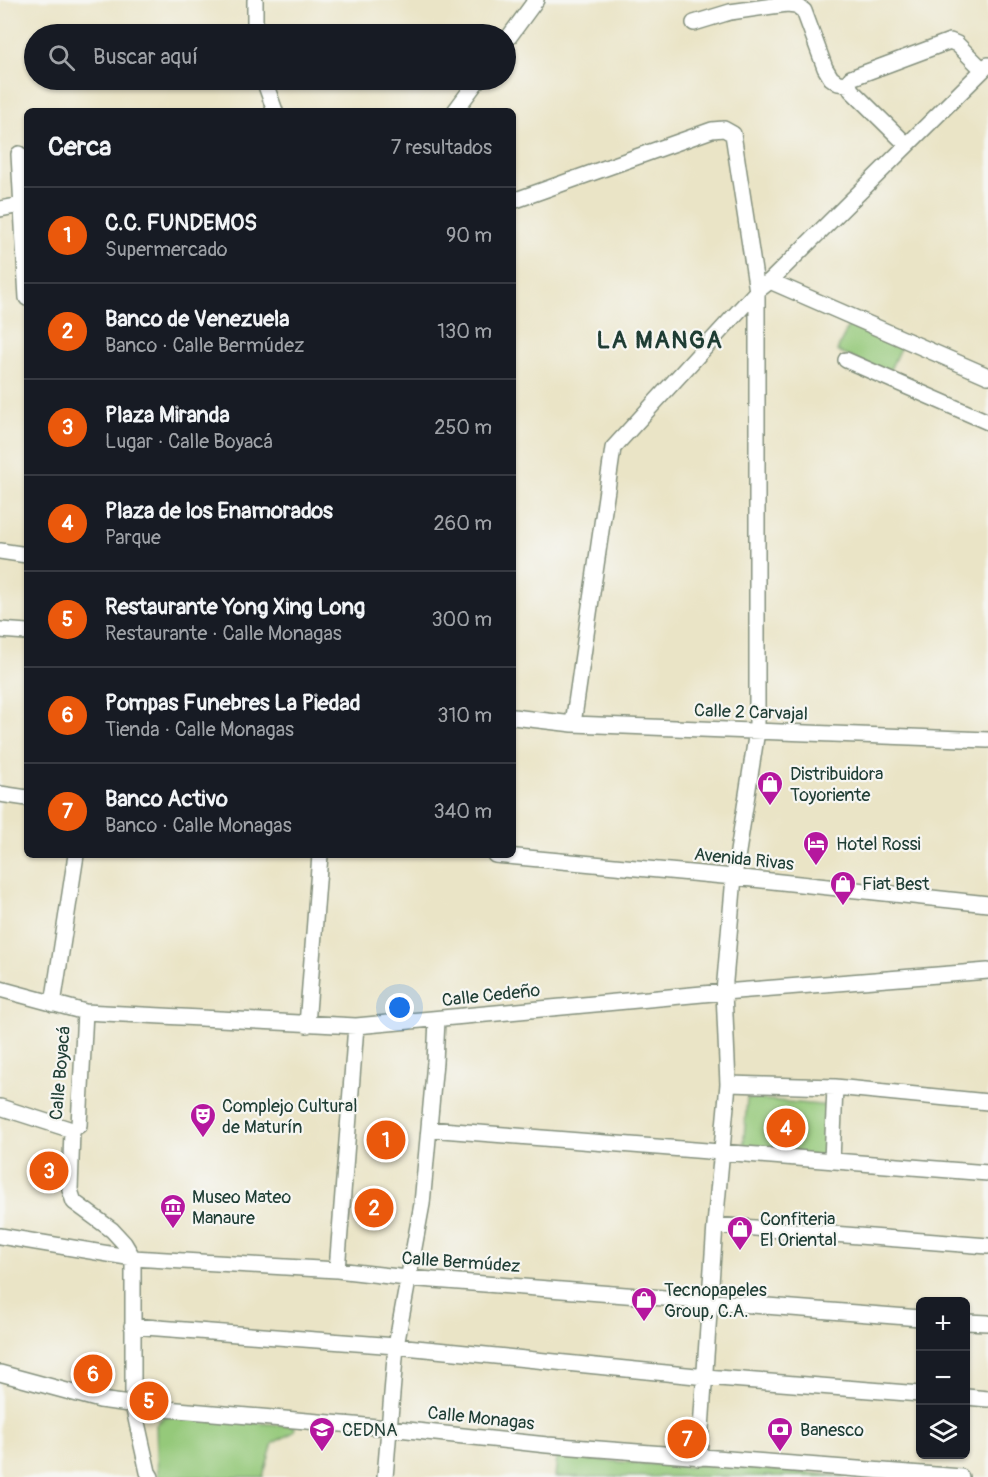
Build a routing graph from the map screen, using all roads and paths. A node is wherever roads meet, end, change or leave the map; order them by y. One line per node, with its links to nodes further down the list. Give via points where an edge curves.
1 (255, 0): 4 (street)
2 (536, 0): 5 (street)
3 (694, 23): 7 (street, via 730,12 796,5 804,11 831,78)
4 (255, 24)
5 (516, 27)
6 (985, 67): 7 (street, via 950,41 851,78); 12 (street)
7 (849, 84): 12 (street)
8 (268, 90): 10 (street)
9 (471, 90): 11 (street)
10 (274, 108)
11 (457, 108)
12 (907, 145): 18 (street)
13 (19, 154): 15 (street)
14 (516, 200): 19 (street, via 724,129 733,134)
15 (21, 205): 16 (street); 17 (street)
16 (0, 208)
17 (24, 252)
18 (770, 281): 19 (street); 21 (street)
19 (757, 291): 28 (street, via 613,448); 29 (street)
20 (846, 360): 22 (street)
21 (988, 376)
22 (988, 422)
23 (0, 551): 24 (street)
24 (24, 555)
25 (0, 630): 26 (street)
26 (24, 632)
27 (516, 717): 28 (street, Calle 2 Carvajal)
28 (573, 724): 29 (street, Calle 2 Carvajal)
29 (758, 731): 30 (street, Calle 2 Carvajal); 36 (street)
30 (988, 740)
31 (0, 794): 32 (street)
32 (24, 798)
33 (516, 857): 36 (street, Avenida Rivas)
34 (76, 858): 41 (street)
35 (320, 858): 44 (street)
36 (734, 877): 37 (street, Avenida Rivas); 40 (street)
37 (988, 904)
38 (988, 972): 40 (street, Calle Cedeño)
39 (0, 989): 41 (street, Calle Cedeño)
40 (724, 992): 43 (street, Calle Cedeño); 46 (street)
41 (53, 1004): 42 (street, Calle Cedeño)
42 (85, 1012): 44 (street, Calle Cedeño); 51 (street, Calle Boyacá, via 79,1125)
43 (437, 1020): 45 (street, Calle Cedeño); 50 (street)
44 (307, 1025): 45 (street, Calle Cedeño)
45 (356, 1026): 59 (street)
46 (728, 1084): 47 (street); 52 (street)
47 (835, 1087): 48 (street); 53 (street)
48 (988, 1102)
49 (0, 1107): 51 (street, Calle Boyacá)
50 (429, 1129): 52 (street); 60 (street, via 422,1204)
51 (72, 1130): 58 (street, via 70,1190 74,1202 112,1230)
52 (723, 1153): 53 (street); 55 (street)
53 (832, 1161): 54 (street)
54 (988, 1173)
55 (716, 1225): 57 (street); 61 (street)
56 (0, 1236): 58 (street, Calle Bermúdez)
57 (988, 1246)
58 (133, 1258): 59 (street, Calle Bermúdez); 65 (street)
59 (338, 1270): 60 (street, Calle Bermúdez)
60 (407, 1278): 61 (street, Calle Bermúdez); 66 (street)
61 (711, 1302): 62 (street, Calle Bermúdez); 68 (street)
62 (916, 1318)
63 (970, 1322): 64 (street)
64 (988, 1323)
65 (132, 1326): 66 (street); 72 (street)
66 (396, 1346): 68 (street); 73 (street)
67 (0, 1373): 72 (street, Calle Monagas)
68 (706, 1377): 69 (street); 74 (street)
69 (916, 1394)
70 (970, 1397): 71 (street)
71 (988, 1399)
72 (133, 1405): 73 (street, Calle Monagas); 75 (street)
73 (389, 1428): 74 (street, Calle Monagas); 76 (street)
74 (699, 1458): 77 (street, Calle Monagas)
75 (148, 1475)
76 (385, 1477)
77 (961, 1477)

